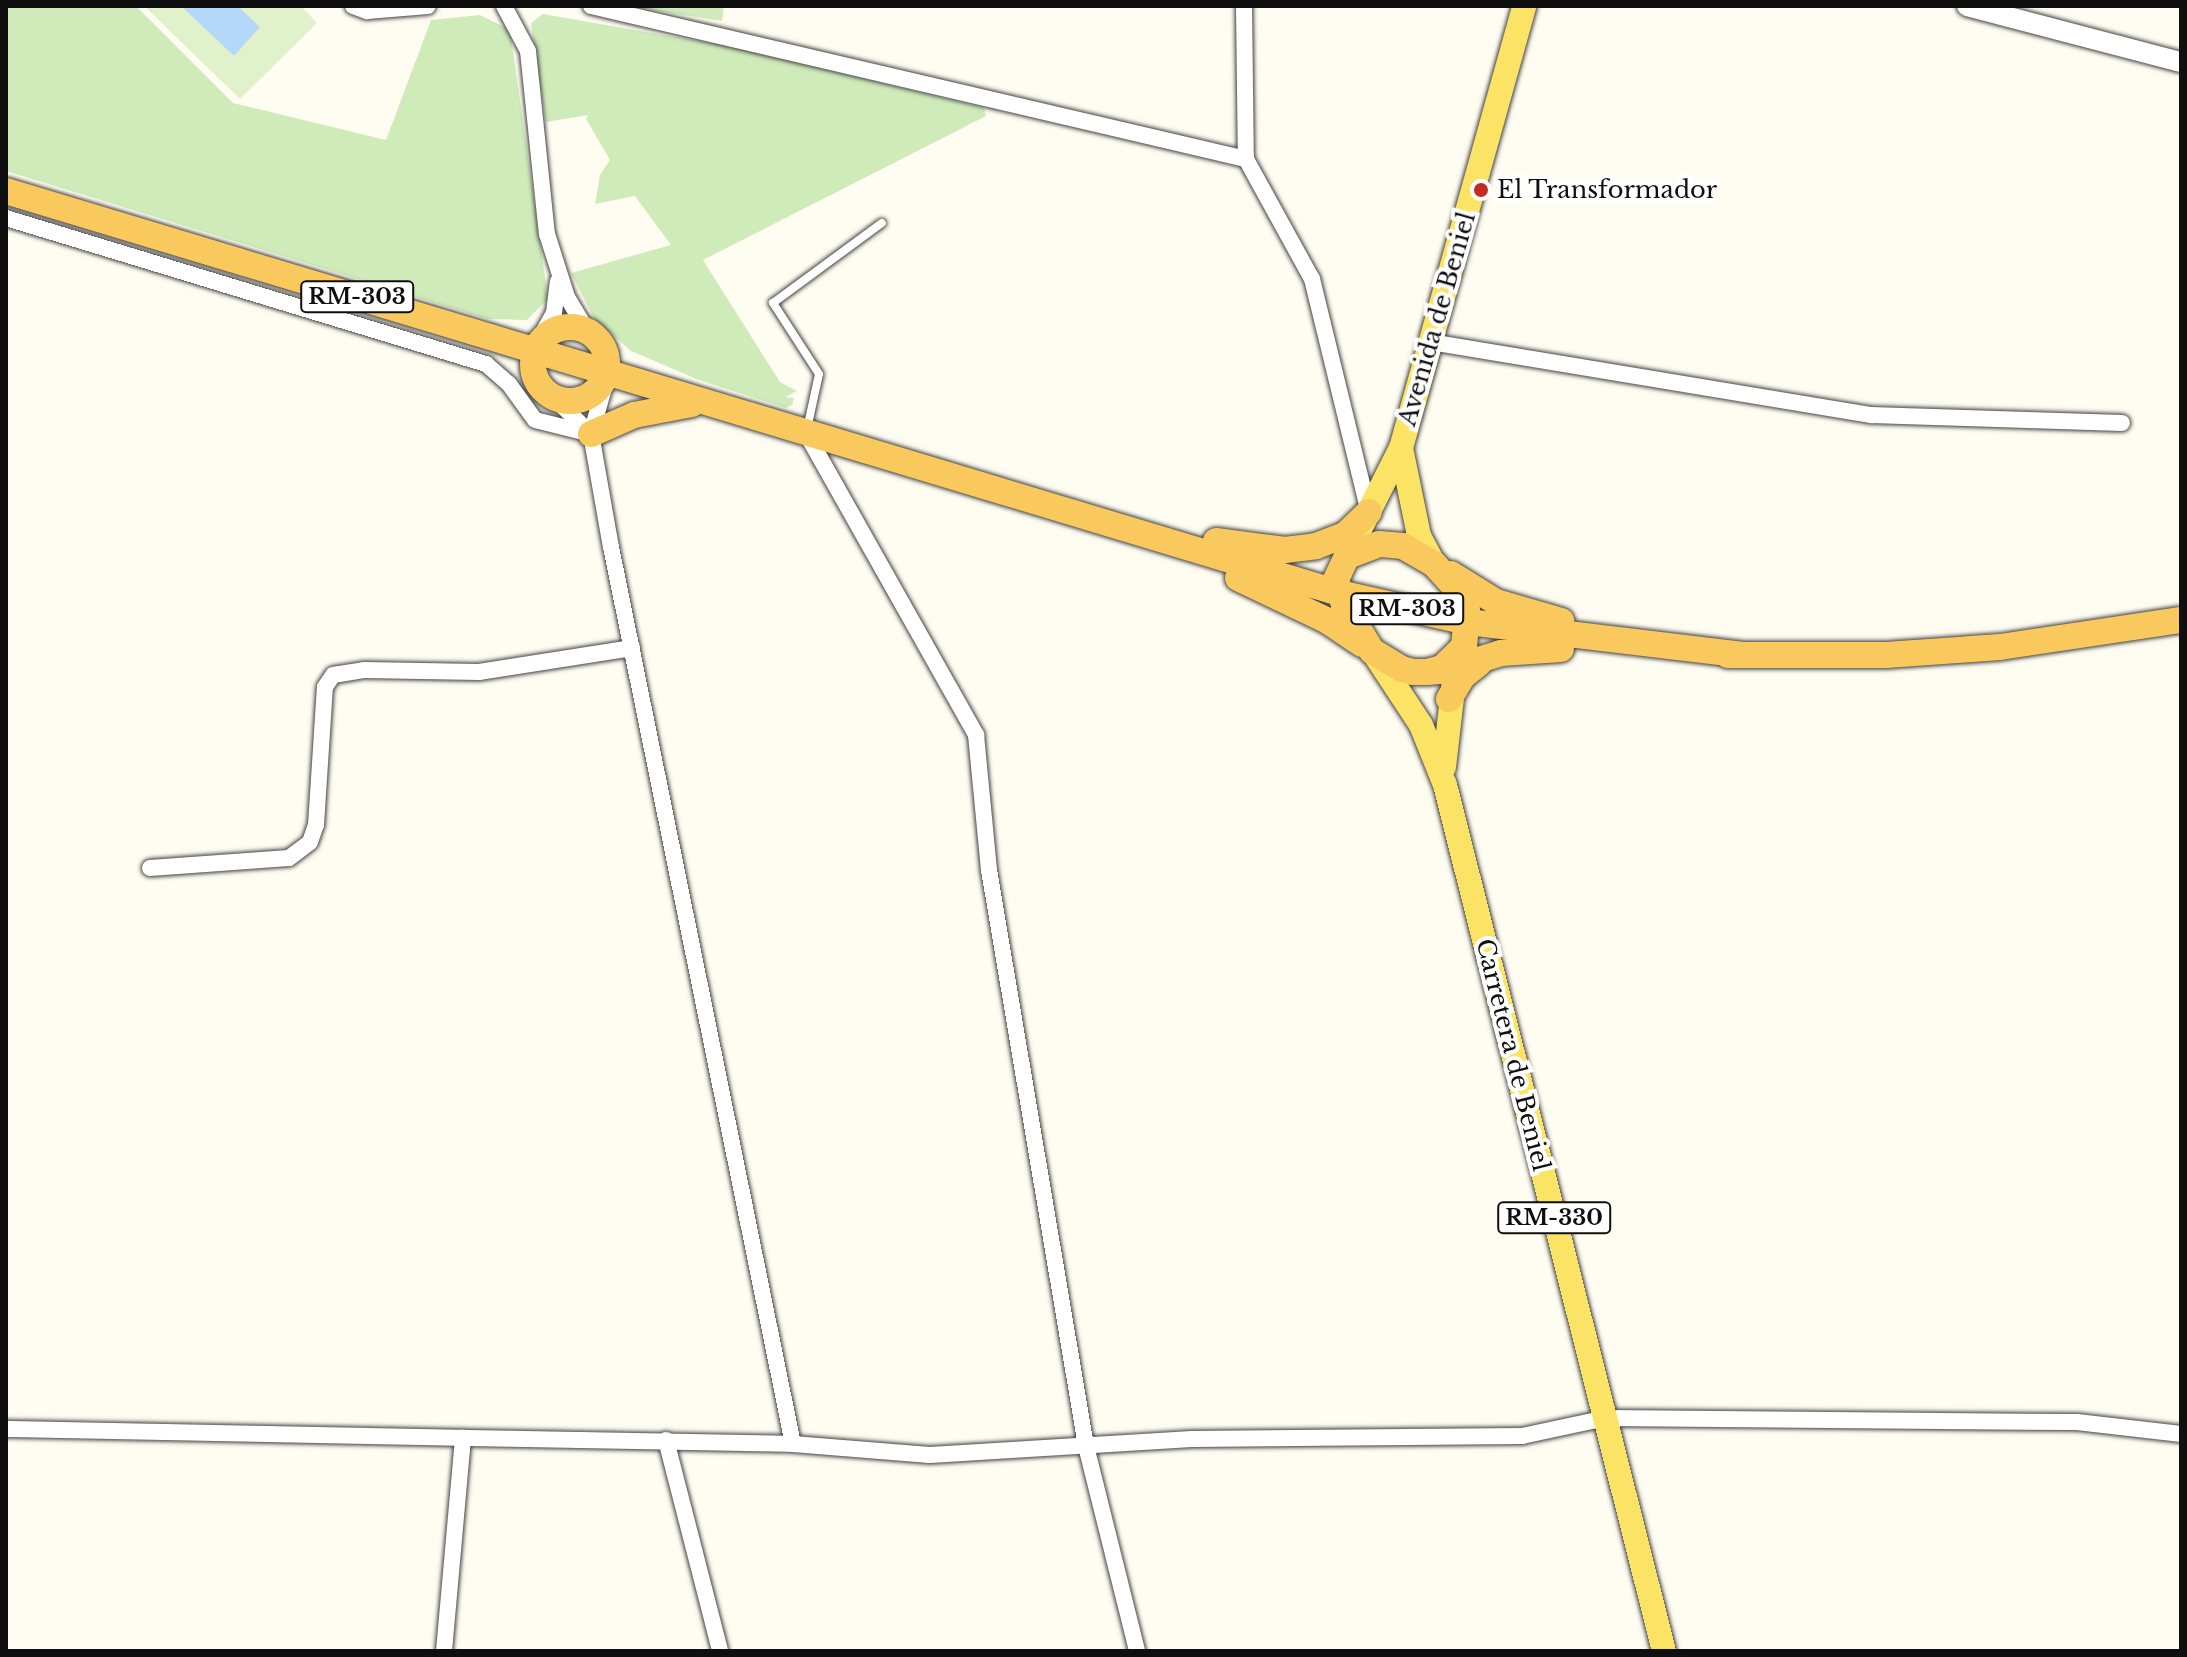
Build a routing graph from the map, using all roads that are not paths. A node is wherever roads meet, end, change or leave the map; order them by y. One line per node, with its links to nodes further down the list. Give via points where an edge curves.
1 (353, 6): 2 (street, via 367,11)
2 (428, 6)
3 (591, 6): 9 (street)
4 (1244, 6): 9 (street)
5 (1524, 6): 16 (main road, Avenida de Beniel)
6 (1967, 6): 8 (street)
7 (511, 8): 13 (street, via 528,51 547,234)
8 (2181, 62)
9 (1246, 159): 26 (street, via 1312,279)
10 (6, 191): 15 (highway, RM-303)
11 (6, 218): 24 (street, via 486,364 509,384 535,420)
12 (882, 223): 23 (lane, via 773,303 819,374)
13 (558, 276): 14 (street); 17 (street)
14 (554, 313): 15 (highway, via 526,335); 18 (street)
15 (496, 339): 18 (highway, RM-303); 20 (highway)
16 (1430, 342): 22 (street, via 1871,415); 25 (main road, Avenida de Beniel)
17 (598, 343): 18 (highway, via 557,329); 19 (highway); 21 (highway)
18 (536, 344): 19 (highway, RM-303); 20 (highway, via 530,368)
19 (606, 382): 20 (highway, via 578,400); 21 (highway, RM-303); 24 (street)
20 (542, 386): 24 (street)
21 (707, 403): 23 (highway, RM-303); 24 (highway, via 661,407)
22 (2122, 423)
23 (806, 433): 27 (highway, RM-303); 45 (street, via 976,735 989,870)
24 (591, 434): 32 (street)
25 (1401, 448): 26 (main road, Avenida de Beniel); 29 (main road, via 1419,536)
26 (1369, 512): 28 (highway, via 1345,535)
27 (1078, 516): 28 (highway, via 1246,547); 30 (highway, RM-303); 34 (highway, via 1277,594)
28 (1343, 547): 29 (highway, via 1391,544); 30 (highway)
29 (1434, 564): 33 (highway, via 1461,597); 35 (highway, via 1496,602 1535,615)
30 (1339, 593): 33 (highway, RM-303); 34 (highway)
31 (2181, 620): 35 (highway, RM-303, via 2000,647 1886,655)
32 (632, 648): 38 (street, via 479,672 364,670 333,675 325,687 316,825 310,842 289,858); 44 (street)
33 (1469, 649): 34 (highway, via 1427,672 1402,669); 35 (highway, RM-303); 35 (highway); 36 (highway)
34 (1372, 651): 37 (main road, via 1416,715)
35 (1745, 655)
36 (1449, 699): 37 (main road)
37 (1445, 785): 39 (main road, Carretera de Beniel / RM-330)
38 (150, 868)
39 (1606, 1418): 41 (street, via 2077,1422); 45 (street, via 1522,1436 1192,1439); 49 (main road, Carretera de Beniel / RM-330)
40 (6, 1429): 42 (street)
41 (2181, 1434)
42 (463, 1438): 43 (street); 46 (street)
43 (666, 1440): 44 (street); 47 (street)
44 (793, 1444): 45 (street, via 930,1455)
45 (1086, 1446): 48 (street)
46 (444, 1651)
47 (720, 1651)
48 (1137, 1651)
49 (1664, 1651)

